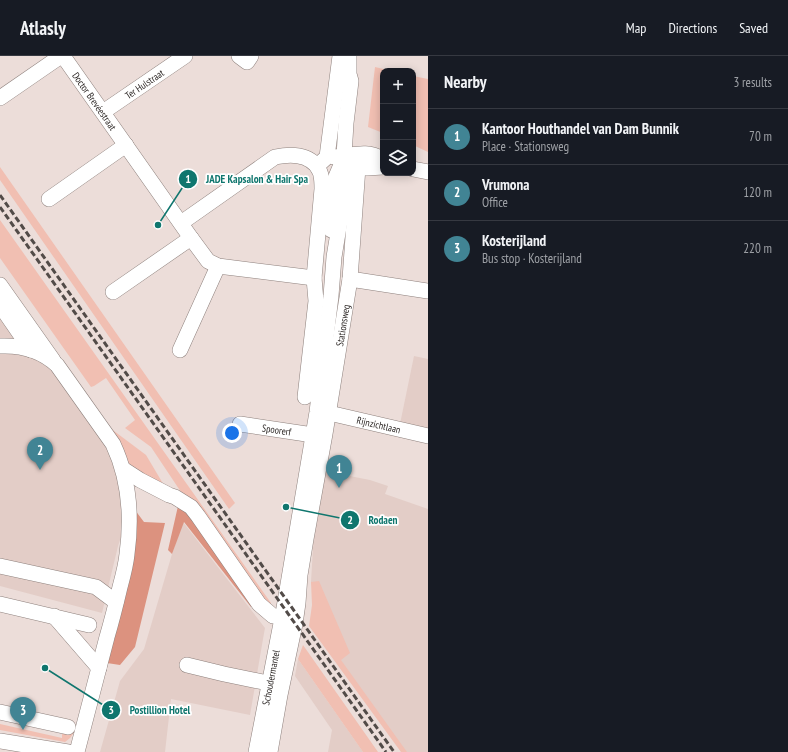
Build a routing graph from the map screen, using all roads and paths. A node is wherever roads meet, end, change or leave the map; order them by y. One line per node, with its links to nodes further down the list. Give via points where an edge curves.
1 (62, 56): 7 (street, Doctor Brevéestraat); 8 (street, Doctor Brevéestraat)
2 (185, 56): 8 (street, Ter Hulstraat)
3 (340, 56): 12 (street)
4 (349, 56): 6 (street, Stationsweg)
5 (359, 56): 6 (street, Stationsweg, via 356,75)
6 (351, 81): 10 (street, Stationsweg)
7 (0, 98)
8 (103, 112): 9 (street, Doctor Brevéestraat)
9 (126, 145): 17 (street); 18 (street, Doctor Brevéestraat)
10 (344, 156): 11 (street, via 360,153); 12 (street); 13 (street, via 351,166); 34 (street, Stationsweg, via 345,191 334,257 328,327)
11 (380, 157)
12 (318, 161): 18 (street, via 298,155 275,157); 21 (street, via 322,189)
13 (358, 167): 14 (street); 22 (street, Stationsweg)
14 (380, 167)
15 (416, 170): 16 (street)
16 (428, 172)
17 (49, 199)
18 (181, 223): 19 (street, Doctor Brevéestraat)
19 (191, 238): 20 (street, Doctor Brevéestraat, via 208,261); 24 (street)
20 (218, 266): 21 (street); 29 (street)
21 (314, 278): 31 (street, via 316,301)
22 (350, 279): 25 (street); 32 (street, Stationsweg)
23 (0, 284): 30 (street)
24 (113, 292)
25 (428, 292)
26 (0, 304): 28 (street)
27 (0, 346): 28 (street)
28 (31, 350): 30 (street, via 47,357)
29 (180, 350)
30 (57, 366): 36 (street, via 113,444)
31 (305, 397)
32 (329, 413): 35 (street, Rijnzichtlaan); 37 (street, Stationsweg)
33 (240, 424): 34 (street, Spoorerf)
34 (313, 435): 37 (street, Stationsweg)
35 (428, 436)
36 (122, 469): 39 (street, via 127,492 129,534 127,556); 42 (street, via 191,507 259,604)
37 (308, 500): 40 (street, Stationsweg); 44 (street, Stationsweg)
38 (0, 566): 39 (street, via 96,587)
39 (116, 602): 46 (street)
40 (284, 603): 48 (street, Schoudermantel)
41 (0, 604): 43 (street)
42 (273, 616)
43 (60, 618): 45 (street); 46 (street)
44 (296, 619): 55 (street, Schoudermantel)
45 (89, 625)
46 (100, 663): 53 (street)
47 (187, 665): 48 (street)
48 (268, 683): 54 (street, Schoudermantel)
49 (0, 712): 50 (street)
50 (68, 727)
51 (0, 741): 52 (street)
52 (68, 752)
53 (77, 752)
54 (256, 752)
55 (270, 752)

